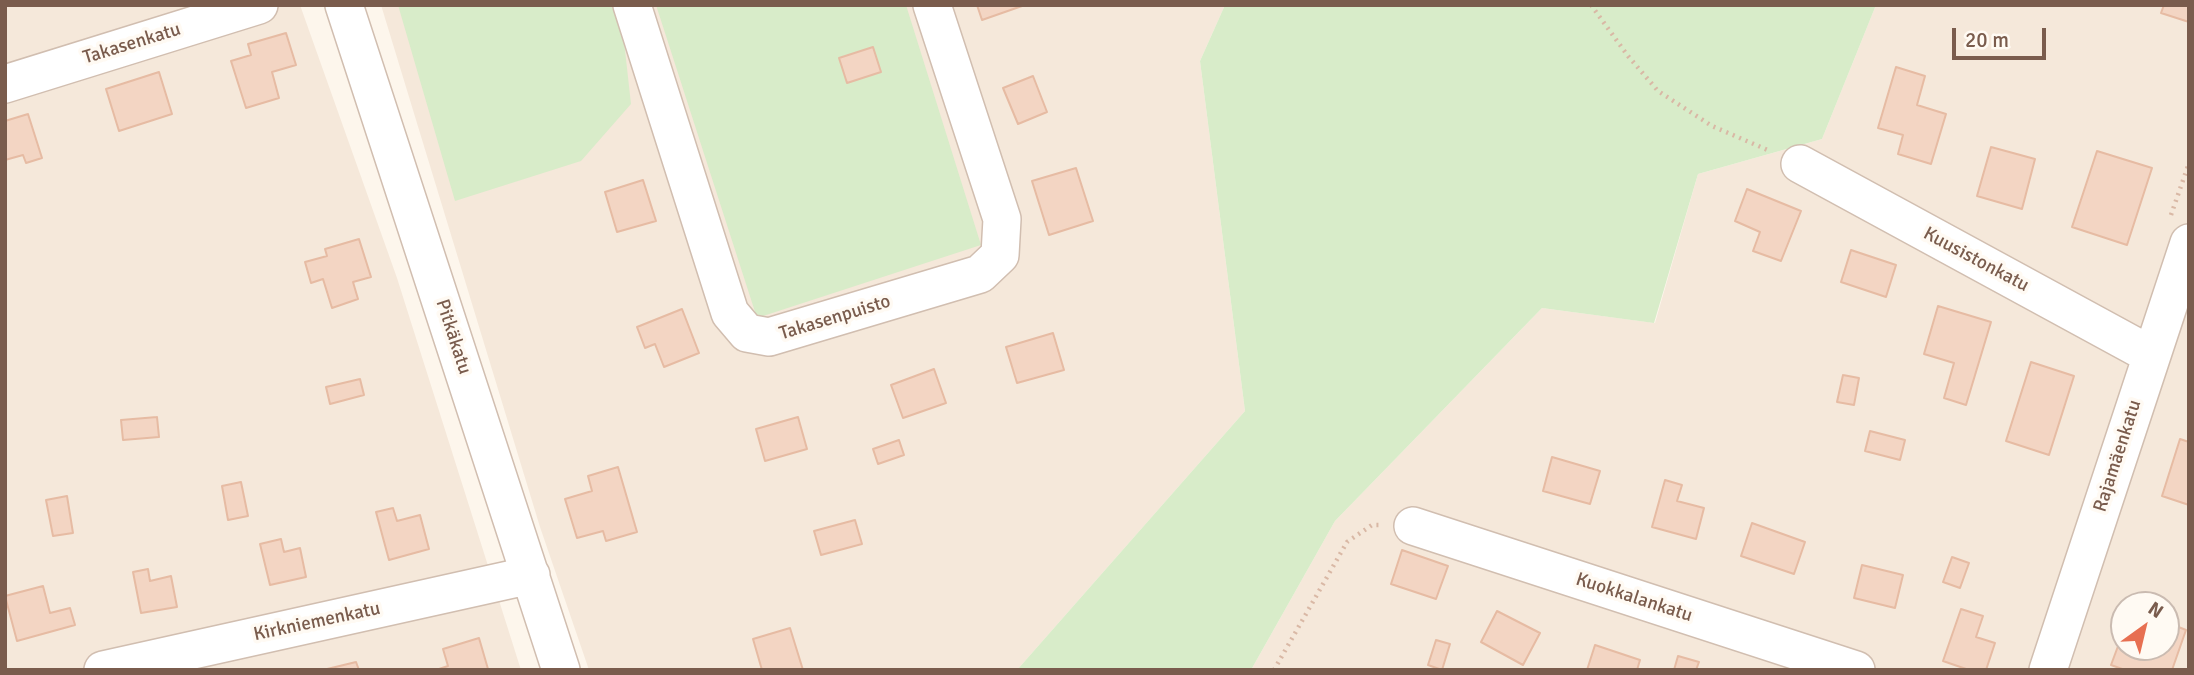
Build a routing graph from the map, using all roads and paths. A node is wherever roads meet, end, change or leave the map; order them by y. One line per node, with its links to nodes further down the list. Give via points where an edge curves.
1 (259, 5): 6 (street, Takasenkatu)
2 (344, 5): 11 (street, Pitkäkatu)
3 (632, 5): 4 (street, Takasenpuisto, via 730,313 747,333 769,337 980,274 1000,255 1002,219)
4 (932, 5)
5 (1591, 5): 7 (path, via 1658,91 1712,126)
6 (5, 84)
7 (1800, 164): 9 (street, Kuusistonkatu)
8 (2189, 243): 9 (street, Rajamäenkatu)
9 (2151, 355): 16 (street, Rajamäenkatu)
10 (1413, 526): 14 (path, via 1372,525 1347,542); 15 (street, Kuokkalankatu)
11 (531, 575): 12 (street, Kirkniemenkatu); 13 (street, Pitkäkatu)
12 (103, 670)
13 (561, 670)
14 (1274, 670)
15 (1856, 670)
16 (2048, 670)

